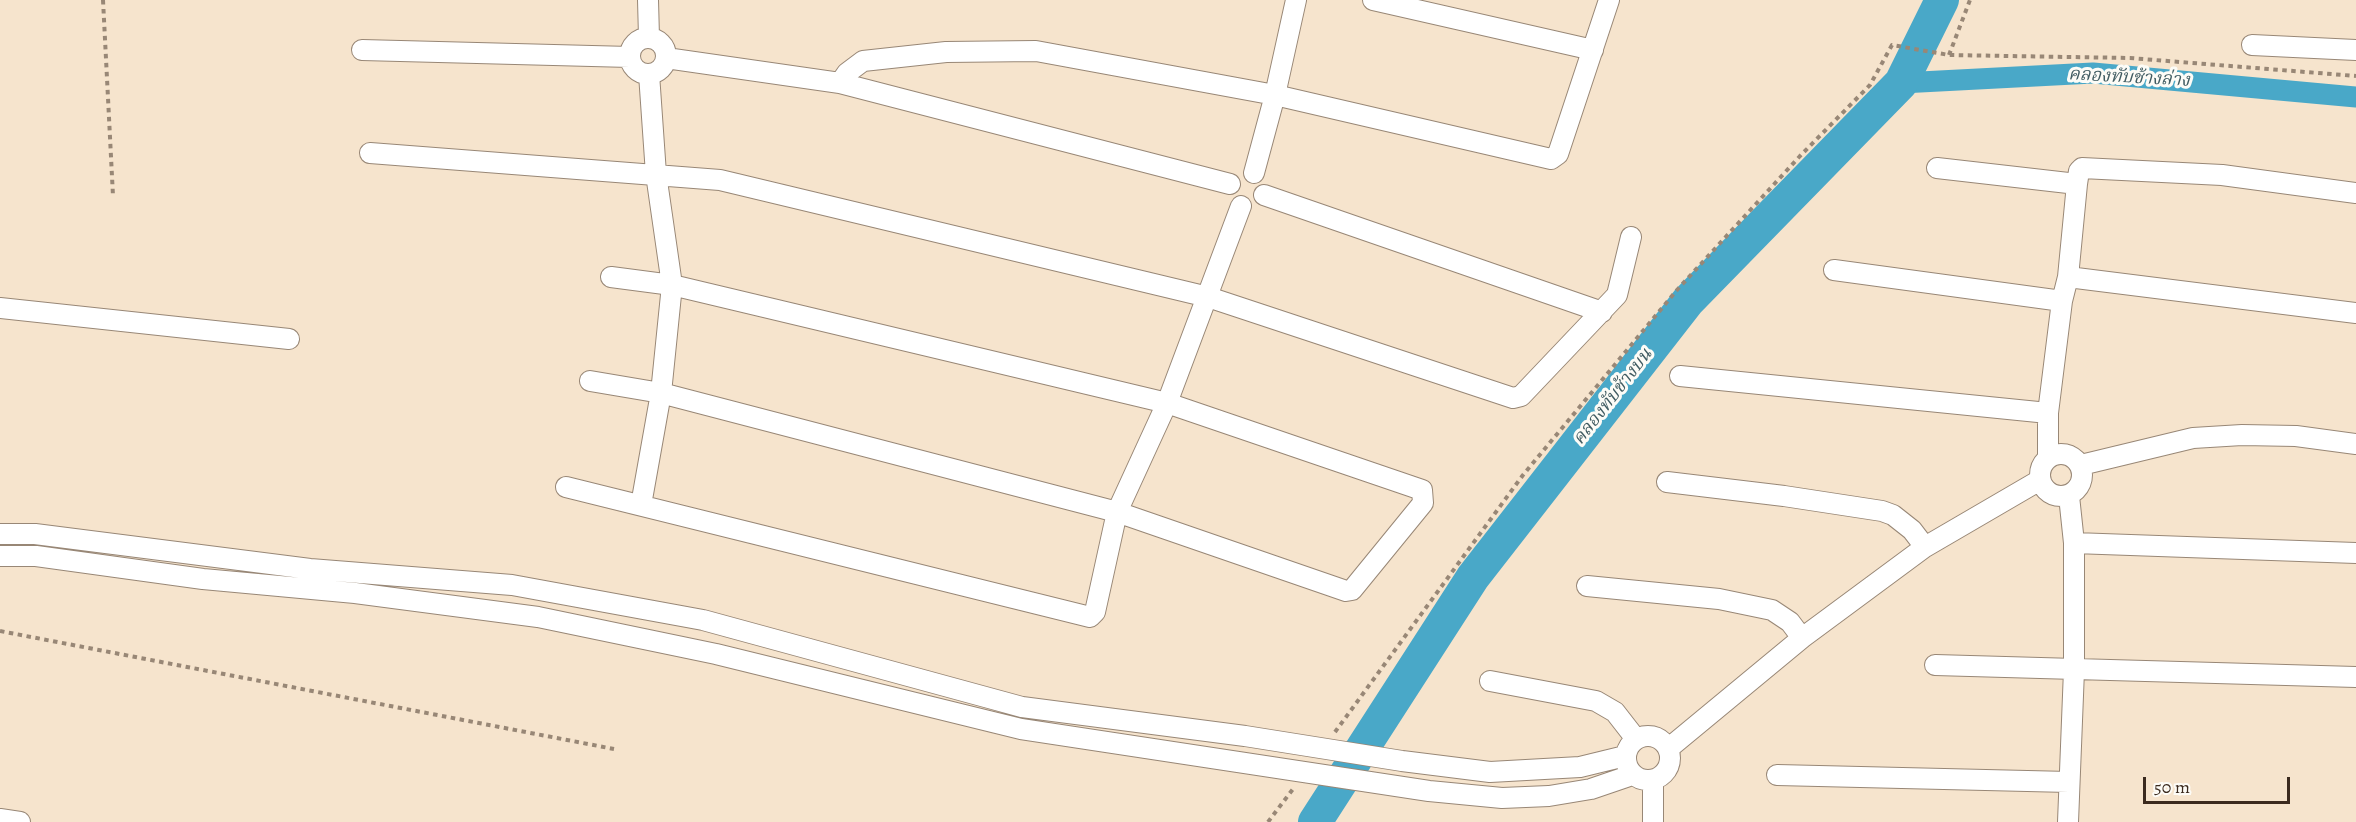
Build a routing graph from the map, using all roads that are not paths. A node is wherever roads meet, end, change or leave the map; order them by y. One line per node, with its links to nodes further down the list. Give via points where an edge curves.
1 (648, 0): 5 (street)
2 (1296, 0): 14 (street)
3 (1373, 0): 8 (street)
4 (1609, 0): 8 (street)
5 (649, 38): 10 (street, via 633,45); 11 (street, via 661,43)
6 (2252, 45): 9 (street)
7 (362, 50): 10 (street)
8 (1593, 50): 14 (street, via 1558,154 1551,159)
9 (2356, 50)
10 (630, 57): 12 (street, via 636,69)
11 (666, 58): 12 (street, via 662,68); 13 (street)
12 (649, 74): 18 (street)
13 (840, 82): 14 (street, via 863,61 946,52 1036,51); 19 (street)
14 (1275, 95): 17 (street)
15 (370, 153): 18 (street)
16 (1937, 168): 20 (street)
17 (1254, 172): 19 (street, via 1236,174); 22 (street, via 1264,182)
18 (656, 174): 28 (street); 29 (street, via 720,180)
19 (1230, 184): 23 (street, via 1231,197)
20 (2077, 184): 21 (street, via 2082,168 2222,175); 27 (street)
21 (2356, 193)
22 (1264, 195): 23 (street, via 1255,206); 32 (street)
23 (1241, 206): 29 (street)
24 (1631, 237): 32 (street, via 1617,295)
25 (1834, 270): 30 (street)
26 (611, 277): 28 (street)
27 (2068, 277): 30 (street); 33 (street)
28 (672, 285): 37 (street); 38 (street)
29 (1208, 297): 32 (street, via 1513,398 1521,396); 38 (street)
30 (2062, 301): 39 (street)
31 (0, 308): 34 (street)
32 (1602, 312)
33 (2356, 313)
34 (289, 339)
35 (1680, 376): 39 (street)
36 (590, 381): 37 (street)
37 (661, 393): 47 (street); 48 (street)
38 (1167, 403): 48 (street); 48 (street, via 1422,490 1423,503 1352,590 1346,591)
39 (2048, 413): 41 (street)
40 (2356, 444): 42 (street, via 2296,436 2193,438)
41 (2048, 458): 42 (street, via 2072,456); 43 (street, via 2041,468)
42 (2081, 465): 46 (street, via 2083,477 2079,488)
43 (2040, 480): 46 (street, via 2046,491 2057,497); 51 (street)
44 (1667, 482): 51 (street, via 1882,512 1893,515)
45 (566, 487): 47 (street)
46 (2069, 496): 50 (street)
47 (640, 505): 48 (street, via 1083,617 1095,612)
48 (1117, 512)
49 (0, 534): 54 (street, via 35,534)
50 (2074, 543): 52 (street); 61 (street)
51 (1925, 547): 58 (street)
52 (2356, 553)
53 (0, 556): 56 (street, via 36,556 203,579)
54 (358, 572): 56 (street); 57 (street, via 512,585)
55 (1587, 586): 58 (street, via 1719,599 1773,610 1790,622)
56 (356, 593): 59 (street, via 537,617)
57 (723, 625): 59 (street); 64 (street, via 1022,707)
58 (1802, 638): 67 (street)
59 (716, 654): 65 (street, via 1021,729)
60 (1935, 665): 61 (street)
61 (2074, 670): 62 (street); 73 (street)
62 (2356, 677)
63 (1490, 681): 66 (street, via 1596,701 1615,712)
64 (1075, 715): 65 (street); 69 (street)
65 (1067, 735): 74 (street)
66 (1636, 739): 67 (street, via 1660,739); 68 (street)
67 (1669, 748): 72 (street, via 1671,762 1665,774)
68 (1625, 756): 69 (street, via 1580,767 1533,770 1490,771); 70 (street)
69 (1432, 765): 74 (street)
70 (1632, 775): 72 (street); 74 (street, via 1591,789 1549,796 1502,798)
71 (1778, 775): 73 (street)
72 (1653, 781): 77 (street)
73 (2069, 782): 78 (street)
74 (1429, 790)
75 (0, 819): 76 (street)
76 (20, 822)
77 (1653, 822)
78 (2068, 822)

